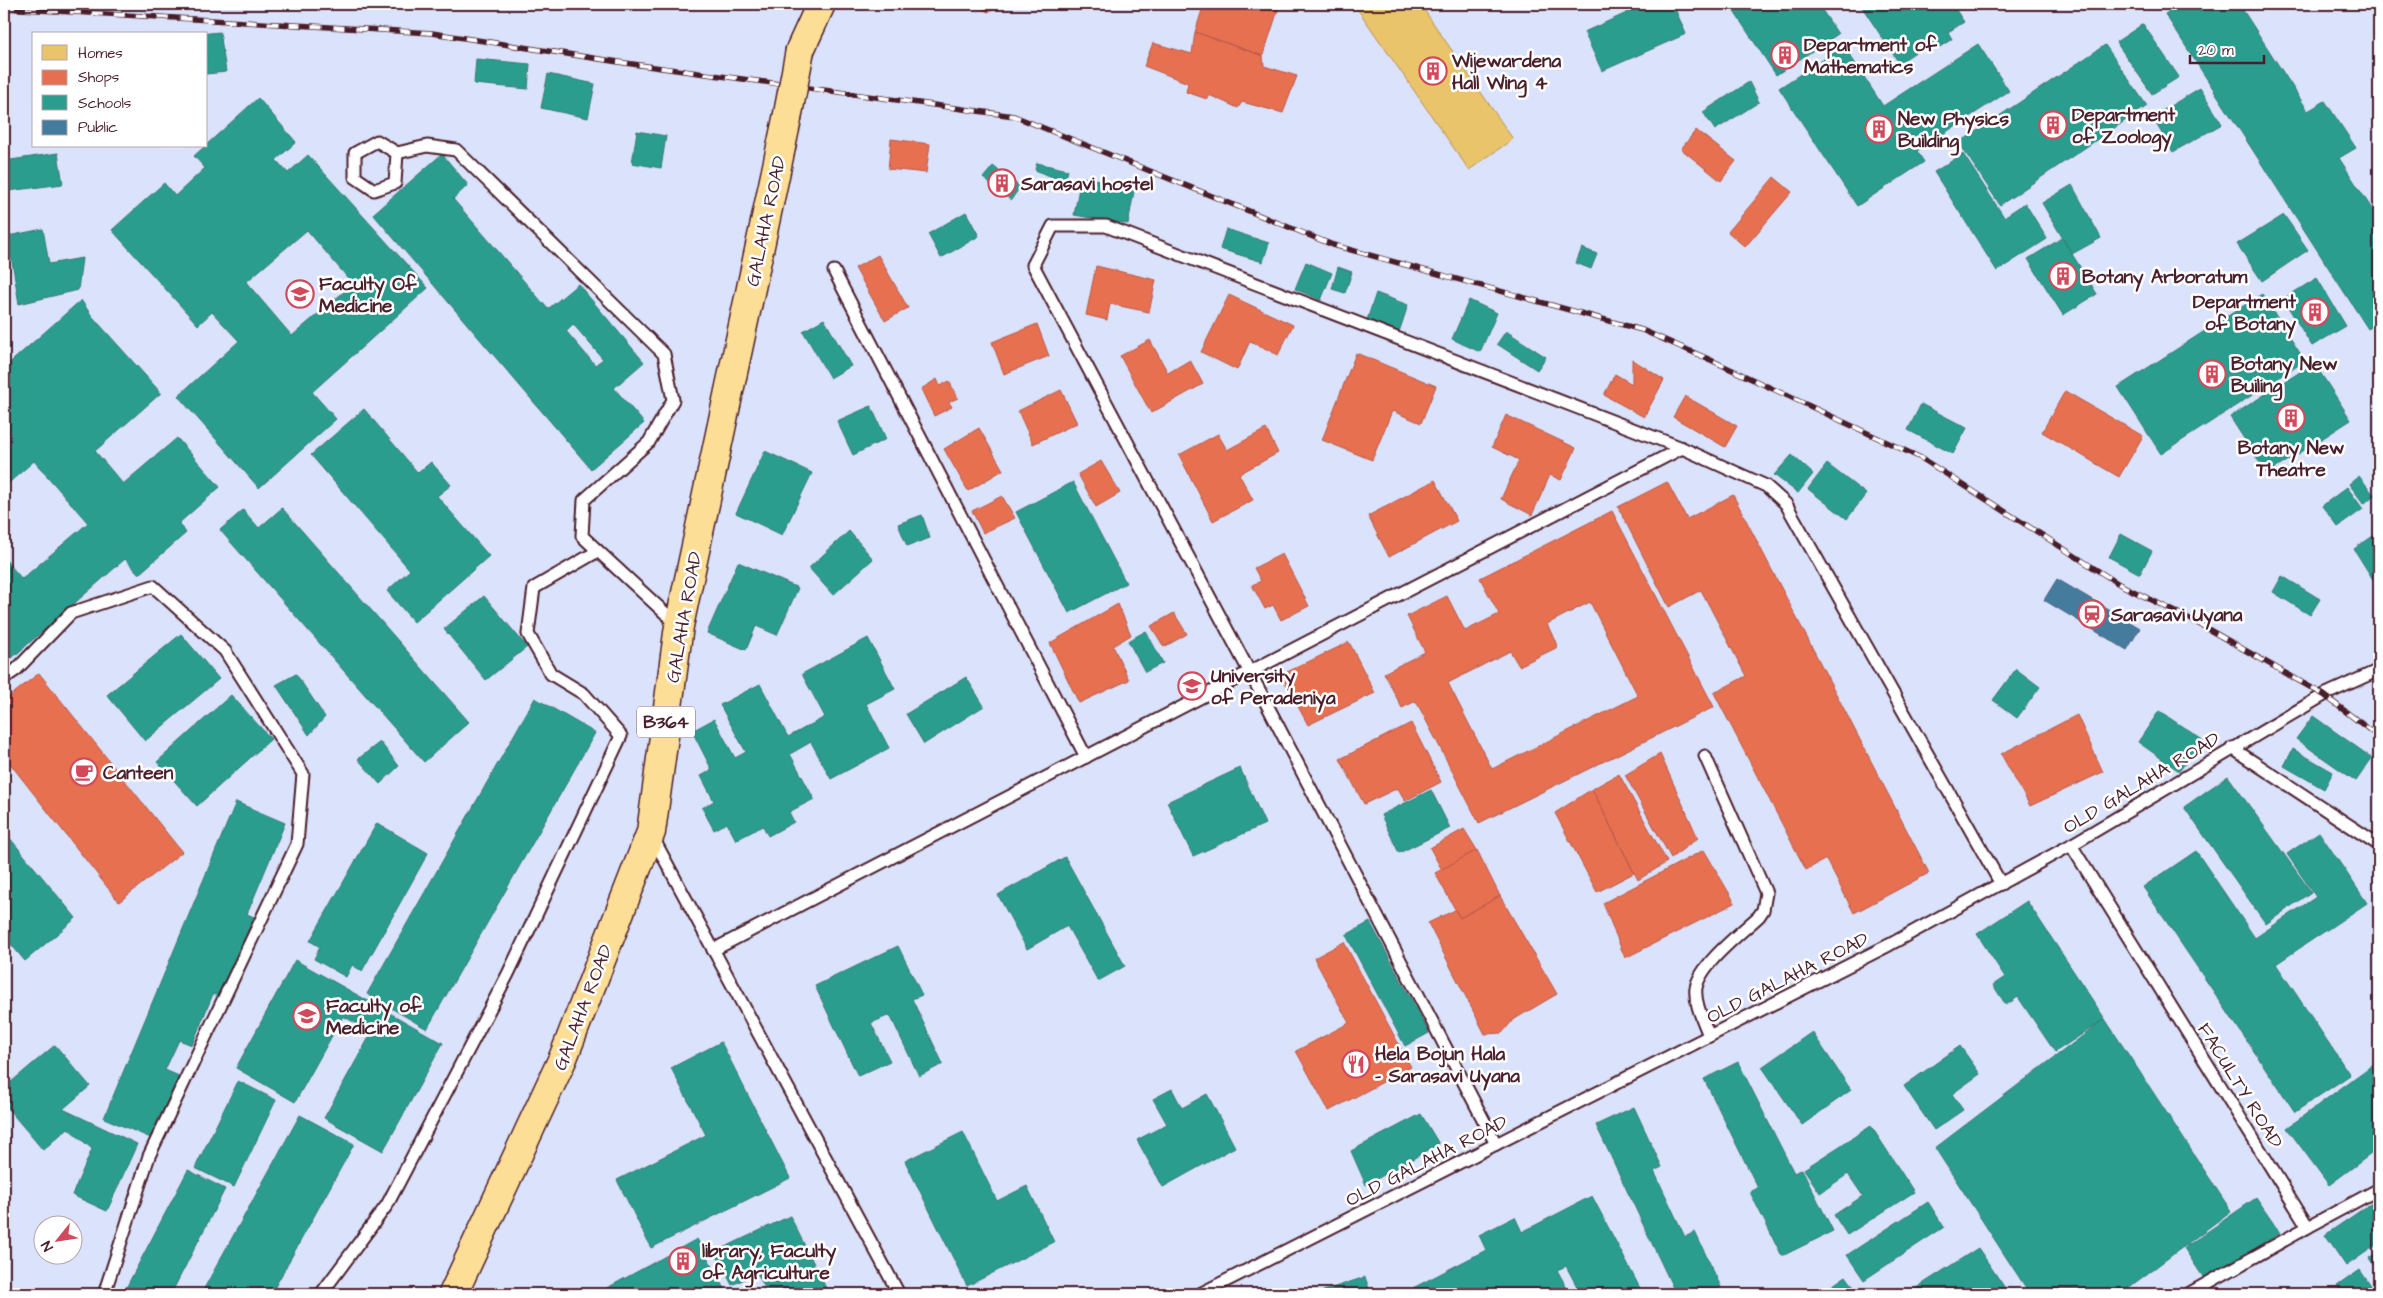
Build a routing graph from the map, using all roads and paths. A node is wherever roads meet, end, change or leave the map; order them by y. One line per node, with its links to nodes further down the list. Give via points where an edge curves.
1 (821, 4): 6 (main road, GALAHA ROAD / B364, bridge, via 800,50)
2 (397, 153): 2 (lane, via 377,141 356,153 355,177 374,190 394,183); 5 (lane, via 427,146 456,150 664,354 673,400 649,442 584,500 582,536)
3 (834, 271): 12 (lane)
4 (1682, 448): 8 (lane); 8 (lane, via 1106,226 1053,226 1033,265); 16 (lane, via 1766,486 1786,504)
5 (598, 551): 6 (lane); 23 (lane, via 534,588 528,634 551,674 584,694 621,736 508,974 388,1205)
6 (678, 626): 13 (main road, GALAHA ROAD / B364)
7 (2379, 670): 10 (lane, OLD GALAHA ROAD, via 2324,695)
8 (1250, 672): 12 (lane); 19 (lane)
9 (4, 678): 22 (lane, via 16,670 71,613 153,586 225,651 303,774 297,844 149,1156)
10 (2232, 748): 14 (lane, OLD GALAHA ROAD); 15 (lane)
11 (1705, 756): 18 (lane, via 1766,893 1759,916 1701,972 1696,989 1698,1006)
12 (1086, 757): 17 (lane)
13 (651, 832): 17 (lane); 24 (main road, GALAHA ROAD / B364, via 563,1058)
14 (2071, 845): 16 (lane, OLD GALAHA ROAD); 21 (lane, FACULTY ROAD)
15 (2379, 845)
16 (2002, 884): 18 (lane, OLD GALAHA ROAD)
17 (713, 950): 25 (lane)
18 (1709, 1036): 19 (lane, OLD GALAHA ROAD)
19 (1496, 1144): 26 (lane, OLD GALAHA ROAD)
20 (2379, 1189): 21 (lane)
21 (2308, 1227): 27 (lane)
22 (104, 1294)
23 (321, 1294)
24 (453, 1294)
25 (899, 1294)
26 (1200, 1294)
27 (2188, 1294)

